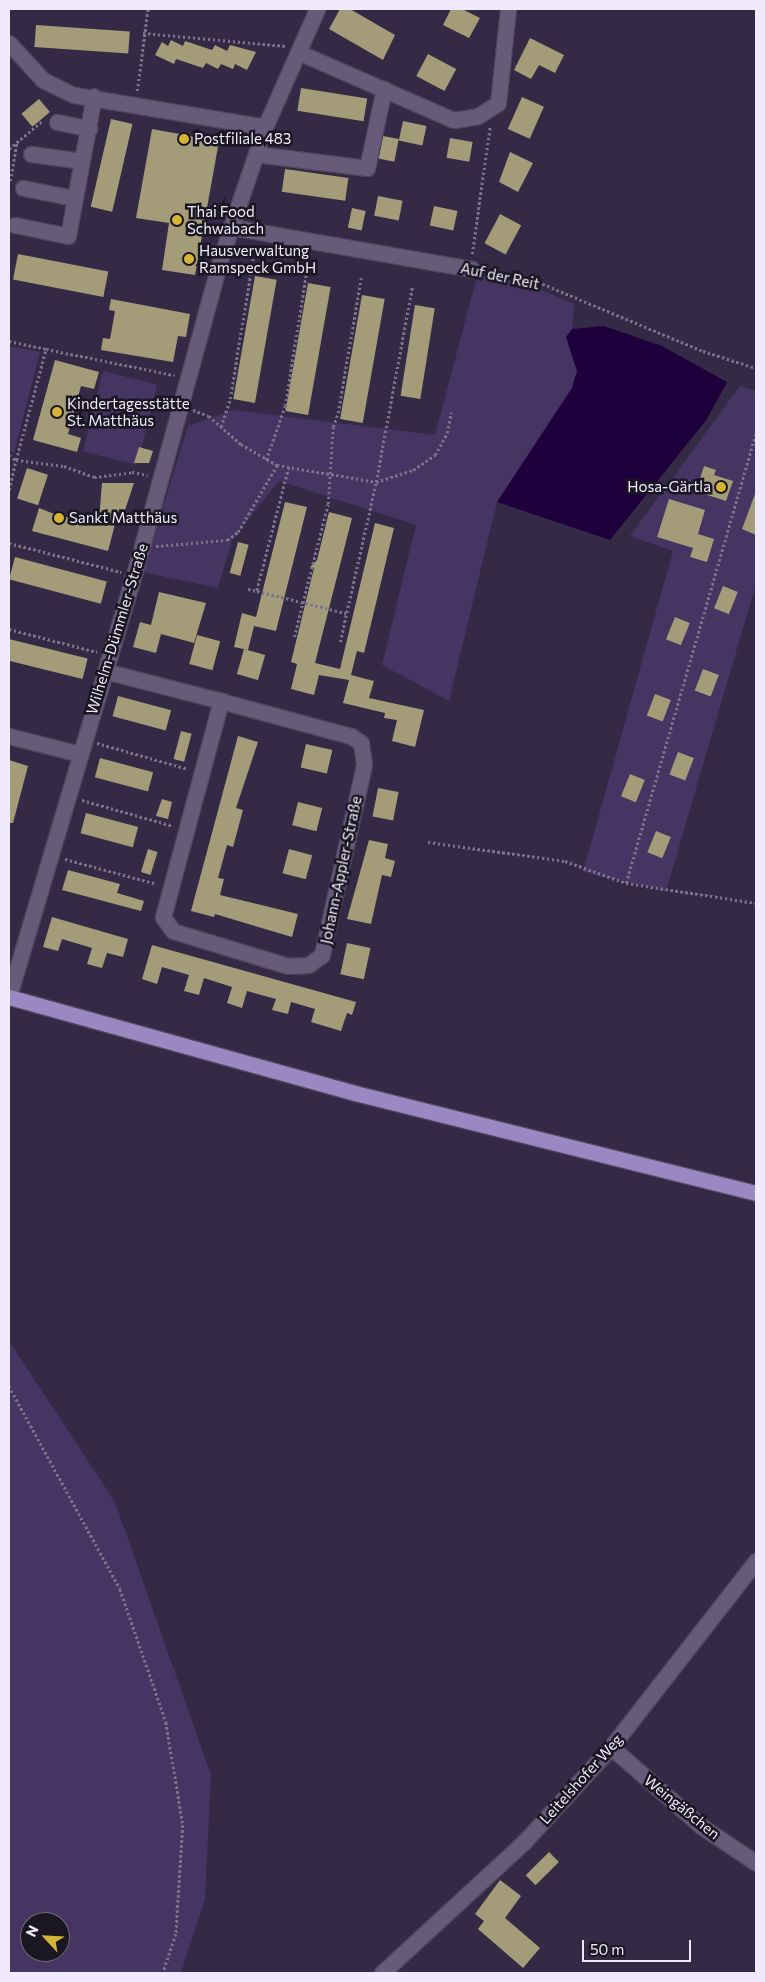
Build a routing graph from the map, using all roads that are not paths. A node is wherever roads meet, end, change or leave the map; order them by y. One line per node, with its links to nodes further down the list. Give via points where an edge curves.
1 (317, 9): 3 (street, Wilhelm-Dümmler-Straße)
2 (508, 9): 5 (street, via 498,103 478,116 454,120)
3 (299, 49): 5 (street); 8 (street, Wilhelm-Dümmler-Straße)
4 (11, 52): 6 (street, via 43,80 74,95)
5 (384, 89): 11 (street, via 367,168)
6 (94, 96): 8 (street); 9 (street)
7 (57, 122): 9 (street)
8 (265, 127): 11 (street, Wilhelm-Dümmler-Straße)
9 (89, 128): 12 (street)
10 (31, 154): 12 (street)
11 (256, 154): 16 (street, Wilhelm-Dümmler-Straße)
12 (82, 161): 14 (street)
13 (16, 187): 14 (street)
14 (74, 198): 15 (street, via 68,236)
15 (15, 225)
16 (231, 227): 17 (street, Auf der Reit); 18 (street, Wilhelm-Dümmler-Straße)
17 (471, 269)
18 (105, 671): 19 (street, Johann-Appler-Straße); 21 (street, Wilhelm-Dümmler-Straße)
19 (221, 701): 19 (street, Johann-Appler-Straße, via 163,917 173,931 288,966 308,965 322,955 364,765 361,744 352,736)
20 (9, 736): 21 (street)
21 (82, 746): 22 (street, Wilhelm-Dümmler-Straße)
22 (9, 996): 23 (main road, via 355,1093)
23 (756, 1193)
24 (756, 1561): 25 (street, Leitelshofer Weg)
25 (611, 1747): 26 (street, Weingäßchen, via 701,1826); 27 (street, Leitelshofer Weg, via 524,1842)
26 (756, 1863)
27 (382, 1973)

